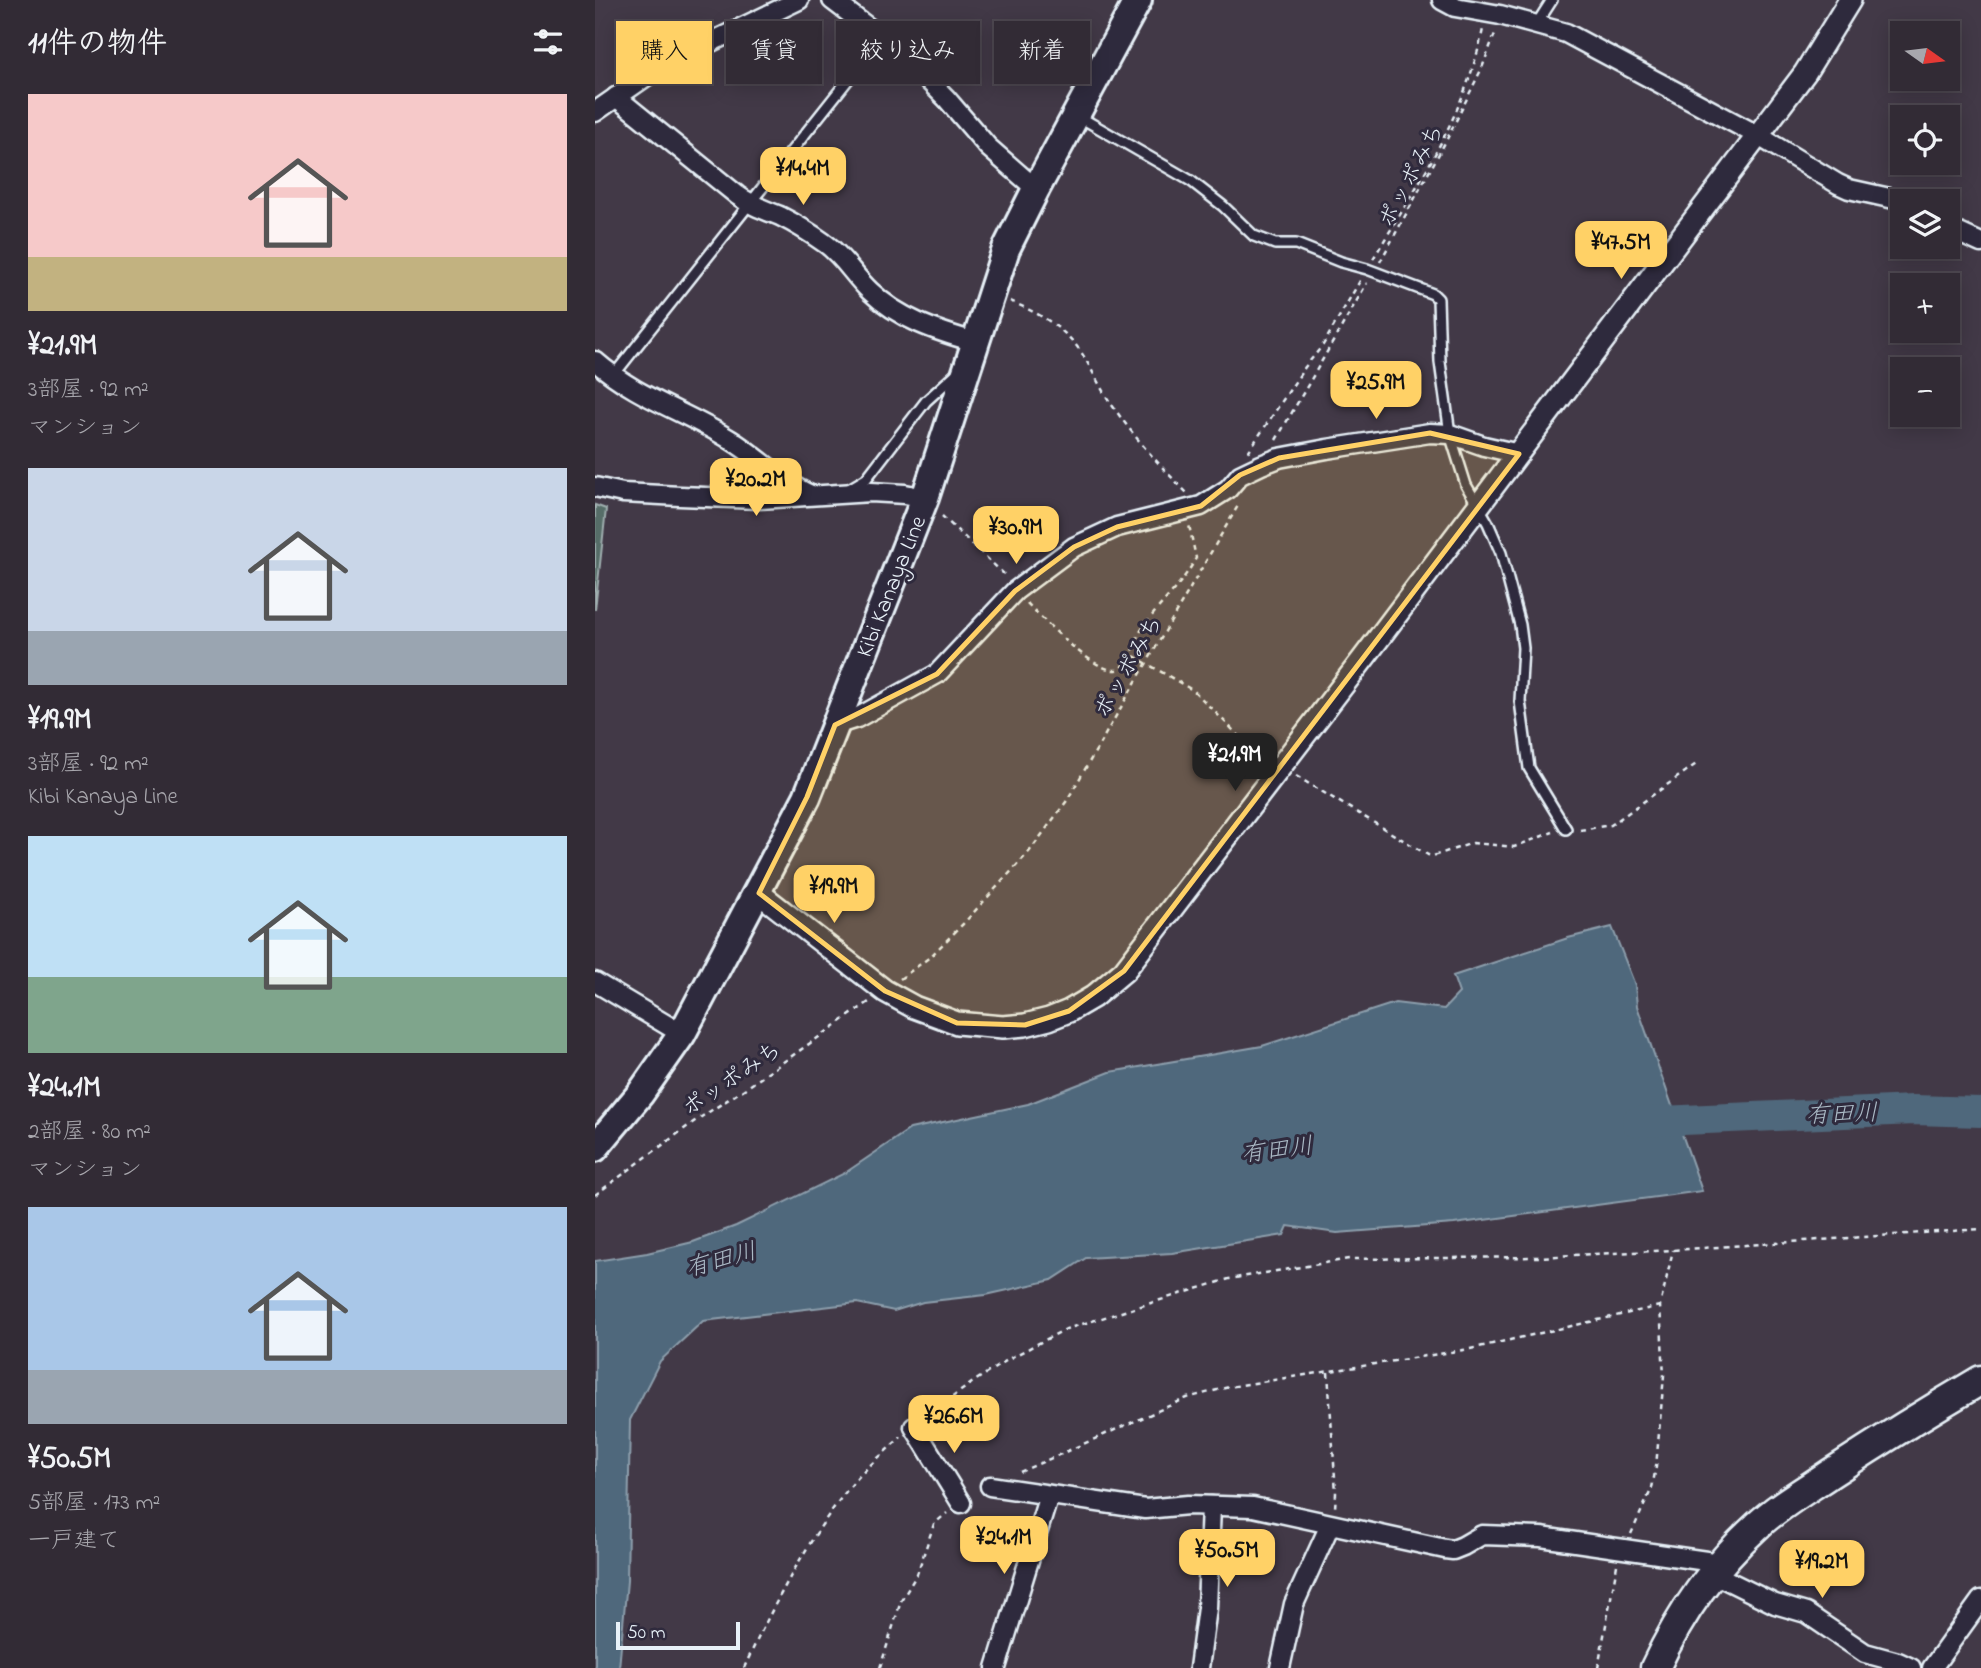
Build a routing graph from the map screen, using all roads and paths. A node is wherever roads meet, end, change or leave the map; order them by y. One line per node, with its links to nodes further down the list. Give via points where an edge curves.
1 (799, 0): 12 (street, via 661,66)
2 (832, 0): 8 (street)
3 (1138, 0): 14 (main road, Kibi Kanaya Line)
4 (1442, 0): 7 (street, via 1455,7)
5 (1552, 0): 9 (lane)
6 (1850, 0): 15 (street, via 1805,73)
7 (1493, 13): 9 (street); 21 (path, via 1454,115); 21 (path, ポッポみち, via 1482,68 1465,104)
8 (860, 21)
9 (1536, 24): 15 (street, via 1584,42)
10 (845, 84): 18 (lane)
11 (932, 84): 16 (street, via 988,147)
12 (616, 97): 13 (street); 18 (street)
13 (595, 112)
14 (1076, 115): 16 (main road, Kibi Kanaya Line); 21 (lane, via 1192,181 1254,236 1275,244 1296,244)
15 (1757, 135): 17 (street, via 1849,189); 27 (street)
16 (1036, 188): 22 (main road, Kibi Kanaya Line, via 1006,249)
17 (1890, 198)
18 (749, 204): 23 (street, via 788,220 827,245 890,309); 25 (lane)
19 (1960, 233): 20 (street)
20 (1981, 243)
21 (1371, 270): 26 (lane, via 1438,299 1440,362); 28 (path, ポッポみち); 29 (path, via 1253,443)
22 (991, 293): 23 (main road, Kibi Kanaya Line); 36 (path, via 1044,317 1067,334 1111,405 1188,494)
23 (972, 350): 31 (lane, via 866,479); 33 (main road, Kibi Kanaya Line)
24 (595, 361): 25 (street)
25 (613, 376): 32 (street, via 712,428)
26 (1450, 434): 27 (street); 28 (street, via 1327,449); 35 (lane, via 1466,485)
27 (1519, 454): 35 (street)
28 (1261, 465): 29 (street)
29 (1240, 475): 36 (street, via 1221,494)
30 (595, 487): 32 (street, via 680,496)
31 (841, 492): 32 (street); 33 (street, via 905,494)
32 (813, 496)
33 (924, 500): 37 (path, via 993,562); 40 (main road, Kibi Kanaya Line)
34 (1241, 500): 39 (path, ポッポみち)
35 (1479, 506): 42 (street); 43 (lane, via 1501,553 1520,625 1520,701 1529,768)
36 (1192, 508): 37 (street, via 1117,527 1074,547); 38 (path, via 1190,531 1196,558 1142,629)
37 (1015, 591): 38 (path, via 1074,648 1104,668 1117,670); 40 (street, via 937,674 857,718)
38 (1133, 655): 39 (path)
39 (1146, 664): 42 (path, via 1194,691 1241,738); 46 (path, ポッポみち, via 1066,802 1029,852 930,957)
40 (835, 725): 44 (main road, Kibi Kanaya Line, via 807,797)
41 (1699, 762): 43 (path, via 1611,825)
42 (1281, 767): 43 (path, via 1428,855 1473,843 1514,847); 46 (street, via 1124,971 1069,1011 1025,1025 957,1023)
43 (1566, 830)
44 (759, 893): 46 (street); 47 (main road, Kibi Kanaya Line)
45 (595, 982): 47 (street)
46 (885, 991): 49 (path, ポッポみち)
47 (682, 1034): 48 (main road, Kibi Kanaya Line)
48 (595, 1148)
49 (595, 1195)
50 (1981, 1229): 51 (path)
51 (1673, 1250): 52 (path); 55 (path, via 1349,1259 1229,1279 1094,1319 1047,1338 973,1382)
52 (1660, 1306): 53 (path, via 1470,1349); 61 (path, via 1664,1374 1653,1488)
53 (1328, 1371): 56 (path, via 1187,1398); 60 (path, via 1336,1493)
54 (1981, 1380): 62 (highway, via 1798,1495 1759,1524)
55 (914, 1427): 58 (street); 64 (path, via 873,1462 819,1531)
56 (990, 1486): 57 (street)
57 (1049, 1495): 59 (street, via 1145,1509); 66 (street)
58 (961, 1503): 65 (path, via 935,1524 917,1574 901,1601)
59 (1211, 1506): 60 (street, via 1254,1507); 67 (street, via 1207,1608)
60 (1330, 1525): 61 (street, via 1453,1550 1482,1535 1541,1537); 68 (street, via 1294,1604)
61 (1621, 1550): 62 (street); 69 (path)
62 (1716, 1568): 70 (highway, via 1679,1619); 71 (street, via 1775,1604 1806,1613 1865,1653)
63 (1981, 1600): 72 (street)
64 (744, 1668)
65 (880, 1668)
66 (996, 1668)
67 (1199, 1668)
68 (1280, 1668)
69 (1598, 1668)
70 (1655, 1668)
71 (1911, 1668)
72 (1932, 1668)

